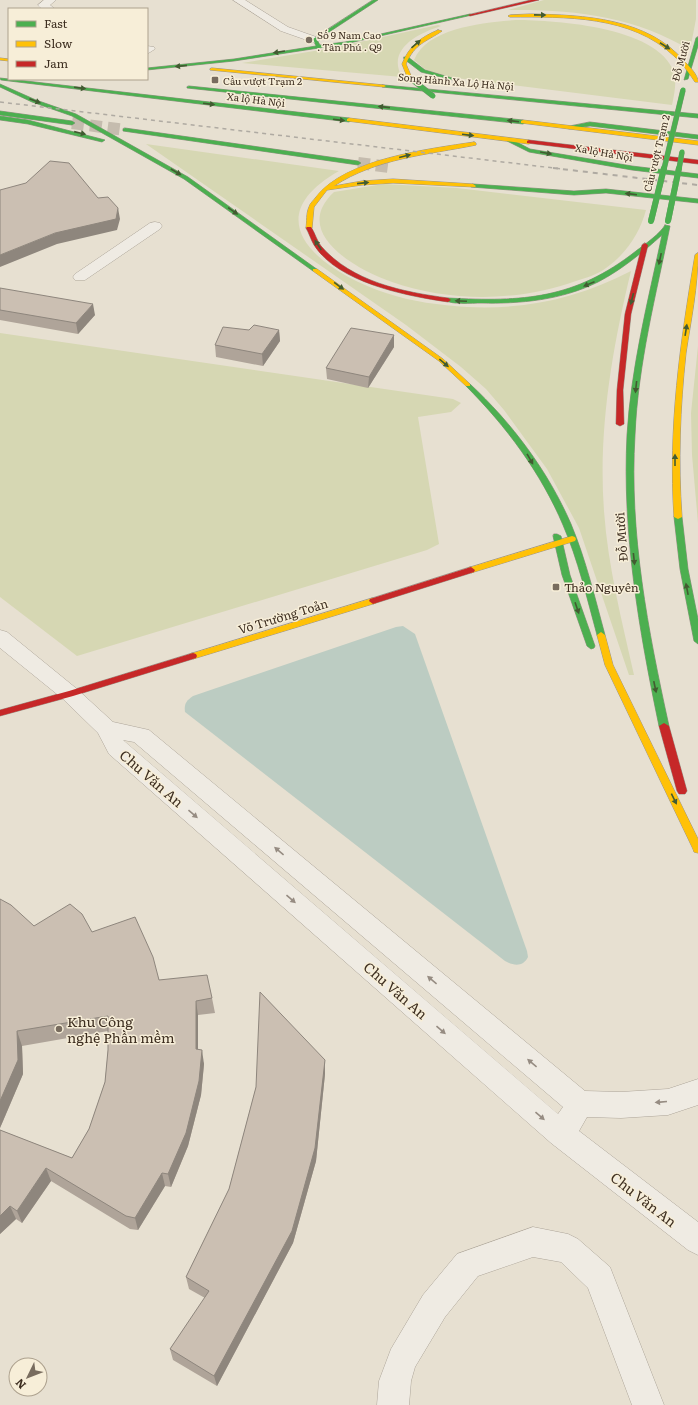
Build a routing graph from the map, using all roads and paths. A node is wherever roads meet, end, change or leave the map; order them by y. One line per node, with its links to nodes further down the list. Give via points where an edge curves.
1 (51, 0): 6 (street, via 43,5)
2 (238, 0): 8 (street, via 274,24)
3 (376, 0): 8 (main road)
4 (528, 0): 8 (main road)
5 (538, 0): 8 (main road, via 345,43)
6 (48, 8)
7 (698, 38): 11 (main road, Đỗ Mười)
8 (316, 43): 12 (main road, one-way to 12, via 234,60)
9 (406, 58): 11 (main road, one-way to 11, via 408,52 422,39 451,27 506,16 551,15 598,22 649,37 673,51); 15 (main road, via 413,67 428,74); 25 (main road, bridge, via 404,64 410,78 419,86 433,96)
10 (212, 69): 21 (main road, Song Hành Xa Lộ Hà Nội)
11 (688, 69): 14 (main road); 18 (main road, Đỗ Mười)
12 (149, 71)
13 (8, 80): 31 (main road, Xa lộ Hà Nội, one-way to 31)
14 (698, 80): 19 (main road, Đỗ Mười)
15 (468, 81)
16 (0, 85): 33 (main road, one-way to 33, via 34,101 74,115)
17 (178, 86): 25 (main road, Xa lộ Hà Nội, one-way to 17)
18 (683, 90): 45 (main road, Cầu vượt Trạm 2, bridge)
19 (695, 92)
20 (557, 93): 21 (main road)
21 (593, 105): 24 (main road, Song Hành Xa Lộ Hà Nội)
22 (692, 107): 43 (main road, Cầu vượt Trạm 2, bridge)
23 (0, 113): 27 (main road)
24 (698, 116)
25 (481, 117): 28 (main road, Xa lộ Hà Nội, one-way to 25)
26 (0, 118): 33 (main road, one-way to 33, via 86,134)
27 (72, 123)
28 (569, 127): 30 (main road, Xa lộ Hà Nội, via 590,124); 32 (main road, Xa lộ Hà Nội)
29 (125, 130): 35 (main road)
30 (698, 137)
31 (509, 140): 34 (main road, Xa lộ Hà Nội); 37 (main road, Xa lộ Hà Nội, one-way to 37, via 529,150 632,168); 39 (main road, one-way to 31, via 354,172 406,155)
32 (698, 143)
33 (150, 157): 38 (main road, one-way to 38)
34 (698, 162)
35 (358, 163)
36 (443, 174): 40 (main road)
37 (698, 176)
38 (201, 188): 48 (main road, via 202,201 427,361 469,396); 51 (main road, one-way to 51, via 441,360 478,394 523,448 560,510)
39 (324, 189): 40 (main road, one-way to 40, via 393,181); 45 (main road, one-way to 39, via 613,272 582,287 561,293 528,299 487,301 425,297 372,283 341,266 320,249 310,232 309,210)
40 (574, 192): 41 (main road, one-way to 40, via 606,191); 42 (main road, via 599,198)
41 (698, 201)
42 (698, 210)
43 (667, 225): 45 (main road); 63 (main road, Đỗ Mười, one-way to 63, via 639,361 632,435 631,522 637,581 652,673 670,751)
44 (155, 226): 47 (street)
45 (645, 248): 49 (main road, one-way to 49, via 628,314 620,390)
46 (698, 255): 54 (main road, one-way to 46, via 683,569 675,495 678,377)
47 (80, 277)
48 (487, 418)
49 (620, 433)
50 (553, 525): 52 (main road)
51 (572, 539): 52 (main road, Võ Trường Toản); 57 (main road, via 609,665)
52 (559, 543): 55 (main road, one-way to 55, via 566,575); 58 (main road, Võ Trường Toản)
53 (0, 637): 58 (street, Chu Văn An)
54 (698, 641)
55 (595, 656)
56 (601, 675): 57 (main road)
57 (620, 689): 62 (main road)
58 (70, 694): 59 (main road, Võ Trường Toản); 60 (street, Chu Văn An)
59 (0, 713)
60 (106, 728): 65 (street, Chu Văn An, one-way to 60, via 141,736); 66 (street, Chu Văn An, one-way to 66, via 117,748)
61 (652, 733): 62 (main road)
62 (657, 764): 63 (main road, one-way to 63)
63 (698, 848)
64 (698, 1092): 65 (street, one-way to 65, via 668,1102)
65 (580, 1104): 66 (street)
66 (561, 1134): 67 (street, Chu Văn An)
67 (698, 1240)
68 (393, 1405): 69 (street, via 402,1360 434,1306 468,1265 532,1242 568,1248 599,1278)
69 (648, 1405)

